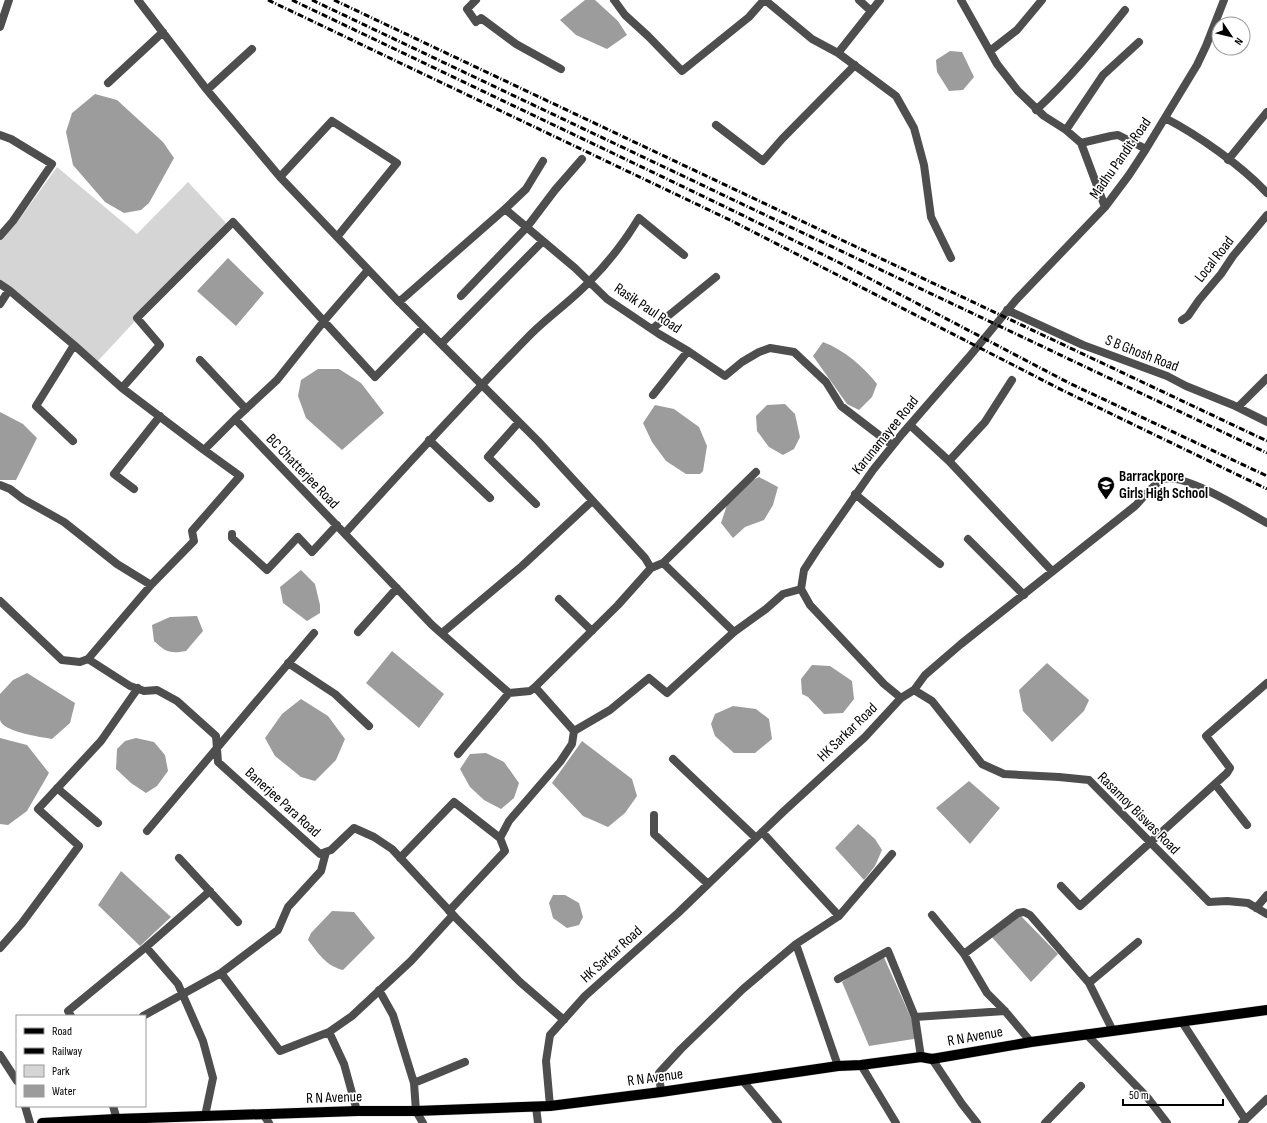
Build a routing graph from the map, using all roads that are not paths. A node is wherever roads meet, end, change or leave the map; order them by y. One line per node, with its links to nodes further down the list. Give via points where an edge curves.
1 (9, 0): 13 (street)
2 (138, 0): 14 (street)
3 (476, 0): 20 (street, via 467,9 476,22 481,18 516,44)
4 (614, 0): 5 (street, via 625,15 682,71 749,17)
5 (764, 0): 18 (street, via 812,39)
6 (859, 0): 12 (street)
7 (880, 0): 12 (street)
8 (1042, 0): 17 (street, via 1016,30)
9 (1224, 0): 25 (street, Madhu Pandit Road, via 1206,46)
10 (962, 1): 17 (street)
11 (1125, 10): 23 (street, via 1057,90)
12 (871, 11): 18 (street)
13 (0, 27)
14 (163, 32): 21 (street); 22 (street)
15 (1139, 42): 27 (street, via 1103,75)
16 (252, 49): 22 (street)
17 (990, 51): 23 (street, via 1018,91)
18 (838, 53): 19 (street)
19 (855, 65): 26 (street, via 763,161); 44 (street, via 896,96 914,128 924,165 931,217)
20 (561, 69)
21 (108, 83)
22 (207, 90): 34 (street)
23 (1036, 110): 27 (street)
24 (1267, 112): 32 (street)
25 (1165, 118): 30 (street, Madhu Pandit Road); 32 (street, via 1185,128)
26 (716, 125)
27 (1066, 130): 29 (street)
28 (0, 135): 40 (street, via 52,164 14,221)
29 (1081, 143): 30 (street, via 1118,135); 36 (street)
30 (1146, 149): 36 (street, Madhu Pandit Road)
31 (582, 159): 39 (street)
32 (1228, 160): 35 (street)
33 (543, 161): 37 (street, via 526,189)
34 (280, 177): 41 (street); 41 (street, via 332,121 397,163)
35 (1267, 193)
36 (1105, 207): 53 (street, Madhu Pandit Road)
37 (505, 209): 39 (street, Rasik Paul Road); 51 (street)
38 (1267, 215): 54 (street, Local Road, via 1188,316)
39 (527, 227): 42 (street, Rasik Paul Road); 50 (street)
40 (0, 236)
41 (337, 237): 45 (street)
42 (544, 241): 47 (street, Rasik Paul Road); 58 (street)
43 (684, 254): 47 (street, via 639,218 626,239)
44 (951, 258)
45 (368, 270): 51 (street); 55 (street)
46 (716, 277): 57 (street)
47 (590, 282): 57 (street, Rasik Paul Road, via 607,299); 64 (street, via 540,324)
48 (0, 284): 49 (street)
49 (9, 290): 52 (street); 59 (street)
50 (461, 296)
51 (399, 302): 56 (street)
52 (0, 304)
53 (1007, 310): 67 (street, S B Ghosh Road, via 1083,345 1167,376); 73 (street, Karunamayee Road, via 970,357)
54 (1182, 320)
55 (324, 321): 56 (street, via 375,377); 65 (street, via 233,222 137,318 160,345); 68 (street, via 277,380)
56 (424, 327): 58 (street)
57 (652, 329): 60 (street, Rasik Paul Road)
58 (441, 344): 64 (street)
59 (74, 345): 65 (street); 75 (street, via 36,406)
60 (688, 351): 66 (street); 76 (street, Rasik Paul Road, via 725,376 742,362 770,348 794,352 826,382 841,406)
61 (200, 360): 68 (street)
62 (1267, 378): 67 (street)
63 (1012, 380): 78 (street, via 985,422)
64 (481, 385): 71 (street); 74 (street)
65 (122, 388): 69 (street)
66 (653, 395)
67 (1238, 407): 72 (street, S B Ghosh Road)
68 (246, 409): 70 (street)
69 (160, 416): 77 (street); 81 (street, via 114,474)
70 (235, 420): 77 (street); 87 (street, BC Chatterjee Road)
71 (519, 422): 84 (street); 85 (street, via 488,457)
72 (1267, 422)
73 (910, 425): 76 (street, Karunamayee Road); 78 (street)
74 (429, 440): 83 (street); 88 (street)
75 (73, 441)
76 (892, 445): 82 (street, Karunamayee Road)
77 (204, 450): 95 (street, via 240,476 192,530 194,541)
78 (949, 462): 94 (street)
79 (756, 472): 91 (street)
80 (0, 485): 95 (street, via 64,522 116,564)
81 (134, 489)
82 (855, 494): 92 (street); 97 (street, Karunamayee Road, via 804,570)
83 (490, 498)
84 (592, 501): 93 (street, via 645,558); 105 (street, via 522,566)
85 (536, 504)
86 (1267, 523): 94 (street, HK Sarkar Road, via 1203,488 1173,478 1163,479 1135,506)
87 (337, 525): 88 (street, BC Chatterjee Road); 89 (street, via 312,552 298,537 267,570 232,538)
88 (345, 533): 96 (street, BC Chatterjee Road)
89 (232, 534)
90 (968, 539): 98 (street)
91 (663, 563): 93 (street); 103 (street)
92 (940, 564)
93 (651, 568): 101 (street)
94 (1052, 571): 98 (street, HK Sarkar Road)
95 (151, 585): 106 (street)
96 (397, 588): 102 (street); 105 (street, BC Chatterjee Road)
97 (801, 589): 103 (street, via 783,594); 113 (street, via 810,604 839,636 884,684)
98 (1024, 595): 111 (street, HK Sarkar Road, via 925,675)
99 (559, 599): 101 (street)
100 (0, 601): 106 (street, via 62,660 80,662)
101 (592, 631): 109 (street)
102 (358, 632)
103 (734, 632): 115 (street, via 667,693 650,678 610,710)
104 (314, 633): 107 (street)
105 (442, 633): 112 (street, BC Chatterjee Road)
106 (88, 658): 110 (street, Banerjee Para Road, via 130,686)
107 (288, 663): 114 (street, via 335,694); 116 (street)
108 (1267, 683): 119 (street, via 1206,736 1230,768)
109 (535, 687): 112 (street, via 530,691); 115 (street)
110 (138, 688): 116 (street, Banerjee Para Road, via 144,691 157,690 177,700 216,736); 120 (street, via 101,741)
111 (914, 690): 113 (street, HK Sarkar Road); 127 (street, Rasamoy Biswas Road, via 932,701 982,764 1004,774 1090,780)
112 (509, 693): 117 (street)
113 (901, 698): 125 (street, HK Sarkar Road, via 865,737)
114 (369, 726)
115 (574, 731): 126 (street, via 572,744 560,762 509,822)
116 (216, 750): 124 (street); 128 (street, Banerjee Para Road, via 218,762 309,845 320,854)
117 (458, 754)
118 (673, 759): 125 (street)
119 (1215, 784): 123 (street); 127 (street)
120 (57, 788): 122 (street); 144 (street, via 38,809 78,846 22,923)
121 (654, 815): 132 (street, via 654,834)
122 (98, 823)
123 (1247, 825)
124 (147, 831)
125 (759, 835): 132 (street, HK Sarkar Road); 140 (street)
126 (500, 838): 131 (street, via 454,802); 137 (street, via 505,851)
127 (1150, 843): 133 (street, via 1080,906); 136 (street, Rasamoy Biswas Road, via 1209,902 1248,903)
128 (326, 852): 131 (street, Banerjee Para Road, via 354,828 374,837); 147 (street, via 321,872 288,907 278,930)
129 (892, 854): 140 (street)
130 (179, 858): 134 (street)
131 (400, 858): 137 (street, Banerjee Para Road)
132 (708, 884): 157 (street, HK Sarkar Road, via 585,996)
133 (1061, 886)
134 (210, 891): 141 (street); 145 (street)
135 (1267, 895): 136 (street)
136 (1256, 908): 138 (street, Rasamoy Biswas Road)
137 (451, 913): 150 (street, via 411,961); 157 (street, Banerjee Para Road, via 520,982)
138 (1267, 914)
139 (932, 915): 146 (street)
140 (839, 916): 143 (street)
141 (238, 922)
142 (1138, 942): 149 (street)
143 (796, 944): 168 (street); 173 (street, via 743,989 659,1073)
144 (0, 948)
145 (146, 948): 151 (street, via 178,984); 154 (street, via 68,1011)
146 (964, 954): 149 (street, via 1018,913 1024,912 1039,924); 153 (street, via 987,993)
147 (220, 973): 151 (street); 160 (street, via 280,1051)
148 (838, 979): 156 (street, via 888,951)
149 (1089, 982): 159 (street)
150 (379, 990): 160 (street, via 352,1016); 171 (street, via 393,1015)
151 (182, 993): 155 (street); 182 (street, via 203,1040 213,1078)
152 (1267, 1010): 158 (main road, R N Avenue)
153 (1005, 1011): 156 (street); 162 (street)
154 (70, 1015)
155 (145, 1015)
156 (915, 1016): 164 (street)
157 (564, 1020): 176 (street, HK Sarkar Road, via 550,1035 546,1061)
158 (1182, 1022): 159 (main road, R N Avenue); 185 (street)
159 (1113, 1031): 161 (main road, R N Avenue)
160 (329, 1032): 179 (street, via 344,1064)
161 (1086, 1034): 162 (main road, R N Avenue); 195 (street, via 1147,1097)
162 (1031, 1042): 165 (main road, R N Avenue)
163 (0, 1055): 169 (street)
164 (921, 1056): 165 (main road, R N Avenue); 167 (main road, R N Avenue)
165 (932, 1059): 193 (street)
166 (465, 1062): 171 (street)
167 (861, 1064): 168 (main road, R N Avenue); 192 (street)
168 (838, 1066): 170 (main road, R N Avenue)
169 (16, 1079)
170 (742, 1080): 173 (main road, R N Avenue); 191 (street)
171 (414, 1083): 180 (street)
172 (1081, 1086): 194 (street)
173 (661, 1092): 176 (main road, R N Avenue)
174 (1267, 1098): 185 (street)
175 (536, 1106): 176 (main road, R N Avenue); 180 (main road, R N Avenue); 190 (street)
176 (550, 1106)
177 (25, 1107): 186 (street)
178 (112, 1107): 184 (street)
179 (356, 1111): 180 (main road, R N Avenue); 181 (main road, R N Avenue)
180 (416, 1111): 189 (street)
181 (263, 1114): 183 (main road, R N Avenue); 188 (street)
182 (205, 1116): 183 (main road, R N Avenue); 184 (main road, R N Avenue)
183 (219, 1119)
184 (117, 1121): 187 (main road, R N Avenue)
185 (1243, 1121)
186 (30, 1123)
187 (42, 1123)
188 (269, 1123)
189 (423, 1123)
190 (538, 1123)
191 (778, 1123)
192 (896, 1123)
193 (977, 1123)
194 (1045, 1123)
195 (1167, 1123)

